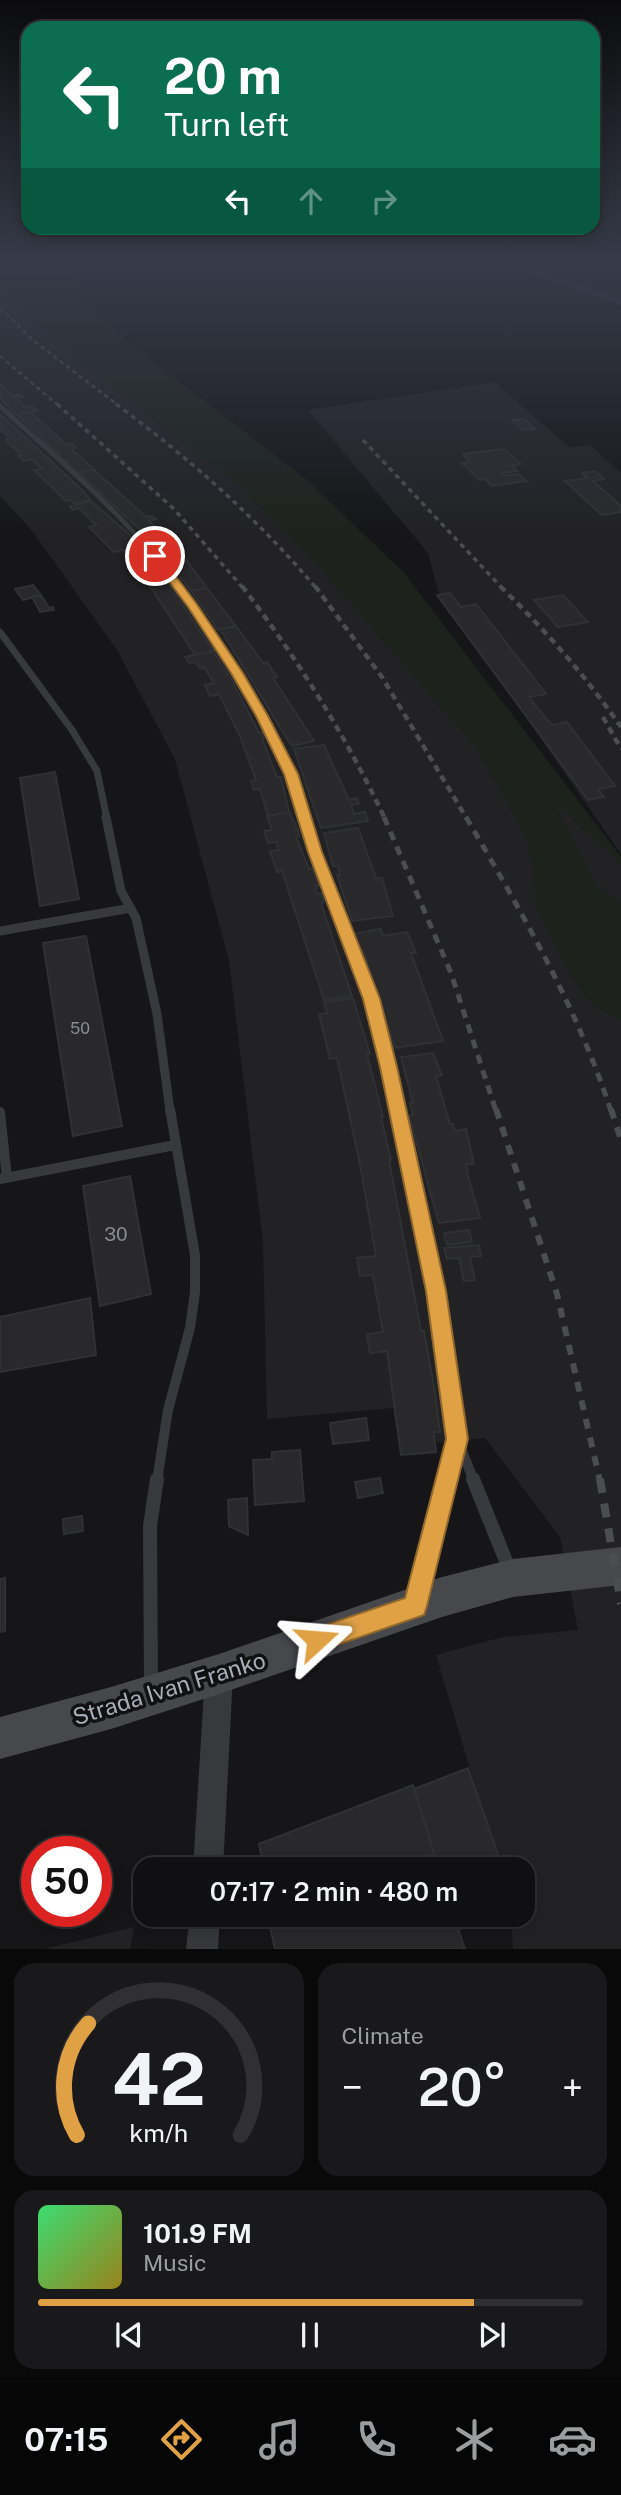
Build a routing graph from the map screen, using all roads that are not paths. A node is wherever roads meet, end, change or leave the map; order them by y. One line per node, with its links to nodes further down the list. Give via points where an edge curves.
1 (0, 406): 8 (lane, via 111,508 165,569 237,673 291,774 315,852 372,999 389,1067 436,1291)
2 (0, 632): 3 (lane, via 97,771 121,891)
3 (131, 908): 4 (lane); 6 (lane, via 157,1014)
4 (0, 931)
5 (0, 1112): 7 (lane)
6 (175, 1145): 7 (lane); 13 (lane, via 195,1255 195,1292 168,1410 150,1526)
7 (4, 1178)
8 (457, 1439): 10 (lane); 11 (lane)
9 (621, 1566): 10 (main road, Strada Ivan Franko)
10 (513, 1578): 11 (main road, Strada Ivan Franko)
11 (415, 1606): 12 (main road, Strada Ivan Franko)
12 (219, 1674): 13 (main road, Strada Ivan Franko); 15 (street)
13 (151, 1695): 14 (main road, Strada Ivan Franko)
14 (0, 1738)
15 (209, 1857)
16 (204, 1927): 17 (street)
17 (202, 1949)

